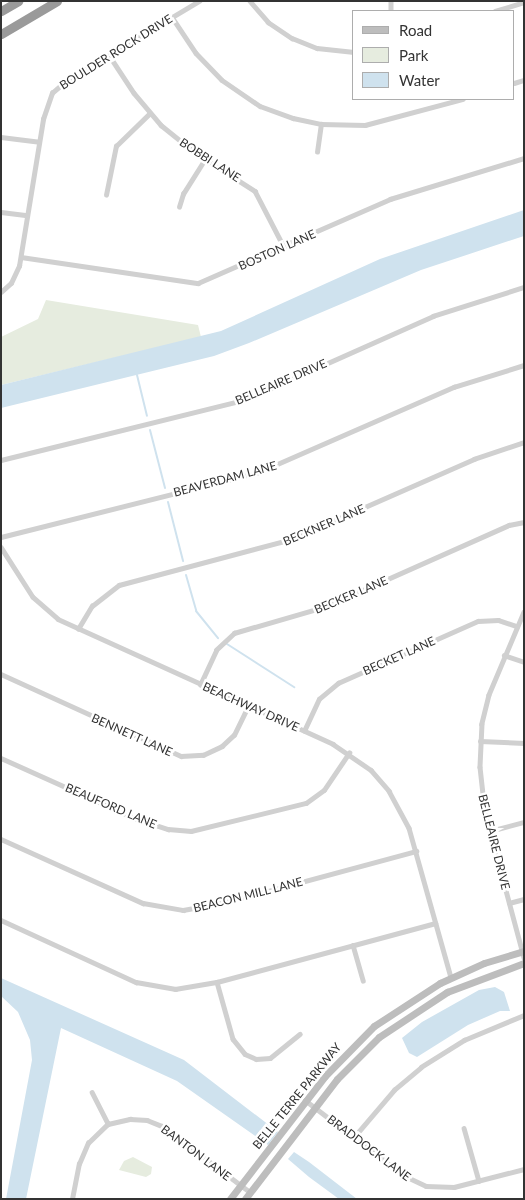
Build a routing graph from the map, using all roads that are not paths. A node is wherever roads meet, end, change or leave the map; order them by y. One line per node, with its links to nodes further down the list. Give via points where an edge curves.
1 (18, 1): 7 (highway)
2 (57, 1): 9 (highway)
3 (199, 1): 8 (street, BOULDER ROCK DRIVE)
4 (250, 1): 10 (street, via 268,22 292,38 317,48)
5 (524, 2): 6 (street)
6 (498, 10)
7 (1, 11)
8 (172, 17): 11 (street, BOULDER ROCK DRIVE); 14 (street, via 202,60 231,87 274,112)
9 (1, 34)
10 (352, 52)
11 (109, 55): 13 (street, BOBBI LANE); 16 (street, BOULDER ROCK DRIVE, via 52,93 45,107)
12 (460, 100): 14 (street, via 383,123)
13 (150, 113): 19 (street, BOBBI LANE); 20 (street, via 116,146)
14 (321, 124): 17 (street)
15 (1, 137): 16 (street)
16 (39, 142): 23 (street, BOULDER ROCK DRIVE)
17 (317, 152)
18 (524, 158): 24 (street, BOSTON LANE, via 390,199)
19 (205, 159): 21 (street, via 183,194); 24 (street, BOBBI LANE, via 255,192)
20 (106, 195)
21 (179, 207)
22 (1, 212): 23 (street)
23 (27, 215): 25 (street, BOULDER ROCK DRIVE)
24 (284, 247): 25 (street, BOSTON LANE, via 212,280 194,283)
25 (21, 257): 27 (street, BOULDER ROCK DRIVE, via 16,275)
26 (524, 287): 30 (street, BELLEAIRE DRIVE, via 433,316 241,401)
27 (1, 292)
28 (524, 365): 32 (street, BEAVERDAM LANE, via 460,385 259,472)
29 (524, 442): 36 (street, BECKNER LANE, via 474,459 292,539 124,583 96,601)
30 (1, 460)
31 (524, 522): 40 (street, BECKER LANE, via 509,525 327,606 234,633 216,650)
32 (1, 536)
33 (1, 547): 36 (street, BEACHWAY DRIVE, via 37,602 58,619)
34 (524, 612): 35 (street, BELLEAIRE DRIVE)
35 (517, 626): 37 (street, BELLEAIRE DRIVE); 42 (street, BECKET LANE, via 498,620 478,621 338,683 319,699)
36 (78, 629): 40 (street, BEACHWAY DRIVE)
37 (504, 655): 38 (street); 43 (street, BELLEAIRE DRIVE, via 489,695)
38 (524, 662)
39 (1, 674): 41 (street, BENNETT LANE, via 182,756 203,755 222,746 234,735)
40 (200, 685): 41 (street, BEACHWAY DRIVE)
41 (248, 706): 42 (street, BEACHWAY DRIVE)
42 (304, 731): 45 (street, BEACHWAY DRIVE)
43 (480, 741): 44 (street); 48 (street, BELLEAIRE DRIVE, via 482,793)
44 (524, 743)
45 (349, 753): 46 (street, BEAUFORD LANE, via 324,790 306,803 225,826 191,831 168,829 137,819); 50 (street, BEACHWAY DRIVE, via 389,791 400,807)
46 (1, 758)
47 (524, 822): 48 (street)
48 (490, 830): 52 (street, BELLEAIRE DRIVE)
49 (1, 839): 50 (street, BEACON MILL LANE, via 143,903 183,910 228,902)
50 (416, 851): 54 (street, BEACHWAY DRIVE)
51 (524, 899): 52 (street)
52 (509, 903): 56 (street, BELLEAIRE DRIVE)
53 (1, 920): 60 (street, via 141,984 181,989)
54 (435, 923): 55 (street); 58 (street, BEACHWAY DRIVE)
55 (353, 945): 59 (street); 60 (street)
56 (523, 954): 58 (main road, BELLE TERRE PARKWAY)
57 (524, 962): 65 (main road, BELLE TERRE PARKWAY, via 457,987 404,1018 355,1060)
58 (451, 978): 64 (main road, BELLE TERRE PARKWAY, via 415,997 374,1026 337,1061)
59 (363, 981)
60 (217, 982): 62 (street, via 232,1039 245,1054 256,1059 270,1058)
61 (524, 1015): 68 (street, via 464,1040 421,1067 394,1090)
62 (300, 1034)
63 (92, 1092): 66 (street)
64 (305, 1100): 65 (street, BRADDOCK LANE); 71 (main road, BELLE TERRE PARKWAY)
65 (315, 1107): 68 (street, BRADDOCK LANE); 72 (main road, BELLE TERRE PARKWAY)
66 (108, 1124): 71 (street, BANTON LANE, via 130,1119 154,1122); 73 (street, via 84,1148)
67 (464, 1128): 70 (street)
68 (354, 1137): 70 (street, BRADDOCK LANE, via 405,1176 422,1184 442,1188)
69 (524, 1169): 70 (street, BRADDOCK LANE)
70 (479, 1181)
71 (240, 1185): 72 (street, BANTON LANE); 74 (main road, BELLE TERRE PARKWAY)
72 (247, 1196)
73 (72, 1199)
74 (230, 1199)

